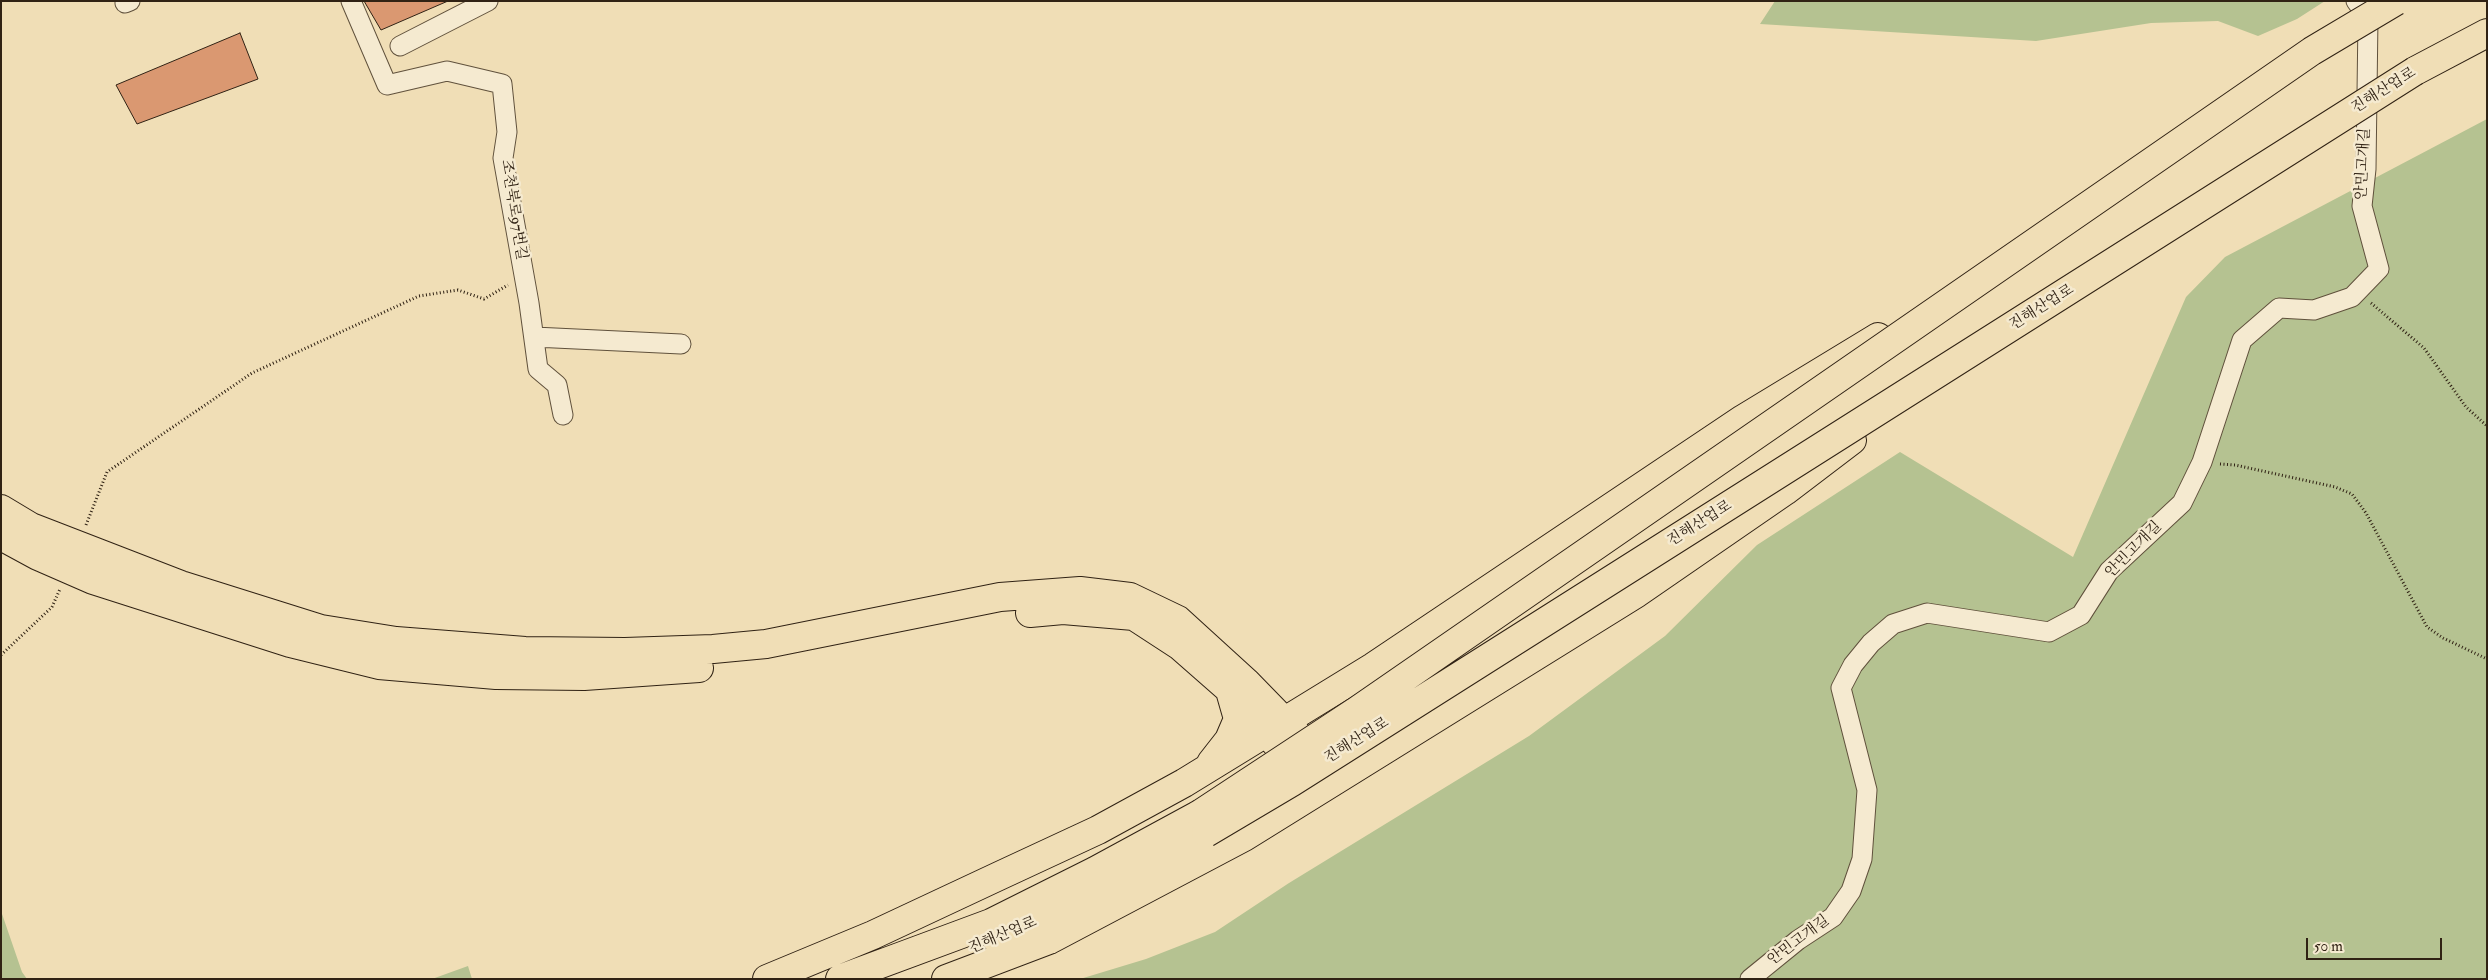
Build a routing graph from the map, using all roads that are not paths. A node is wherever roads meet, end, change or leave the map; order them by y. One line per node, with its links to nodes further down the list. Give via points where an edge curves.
1 (350, 1): 8 (street, 조천북로97번길, via 386,85 447,71 502,84 507,132 503,158)
2 (488, 1): 6 (street)
3 (2356, 1): 24 (street, 안민고개길, via 2368,18 2366,169 2362,206 2379,269 2352,297 2314,310 2279,308 2242,340 2202,462 2182,503 2109,571 2081,615 2049,632 1927,613 1893,624 1871,644 1853,665 1841,688 1868,790 1862,859 1854,883 1833,916)
4 (2396, 1): 7 (highway, 진해산업로, bridge, via 2312,51)
5 (2487, 32): 10 (highway, 진해산업로, bridge, via 2415,71)
6 (400, 46)
7 (2041, 238): 15 (highway, bridge, via 1742,419); 19 (highway, 진해산업로, bridge, via 1355,712)
8 (534, 336): 9 (street); 11 (street, 조천북로97번길, via 538,369 557,385)
9 (681, 344)
10 (1943, 370): 18 (highway, bridge, via 1785,491 1637,593); 19 (highway, 진해산업로, bridge, via 1300,777)
11 (563, 415)
12 (1, 509): 14 (highway, via 31,527 181,585 321,629 396,641 525,651 713,649 766,644 1000,597 1080,591 1130,597 1178,620)
13 (1, 536): 14 (highway, via 93,580 290,643 380,665 496,675 584,676 711,667 797,655 983,618 1063,610 1134,616)
14 (1238, 686): 15 (highway, via 1295,701); 16 (highway); 17 (highway, via 1238,719 1229,740)
15 (1332, 693): 16 (highway)
16 (1276, 728): 17 (highway); 18 (highway, via 1297,768 1315,779)
17 (1206, 770): 22 (highway, via 1098,830 892,926)
18 (1331, 782): 20 (highway, via 1244,837 1049,940)
19 (1203, 824): 20 (highway, 진해산업로, via 1100,892)
20 (959, 960): 21 (highway, 진해산업로)
21 (895, 972): 23 (highway, 진해산업로)
22 (767, 979)
23 (840, 979)
24 (1750, 979)

